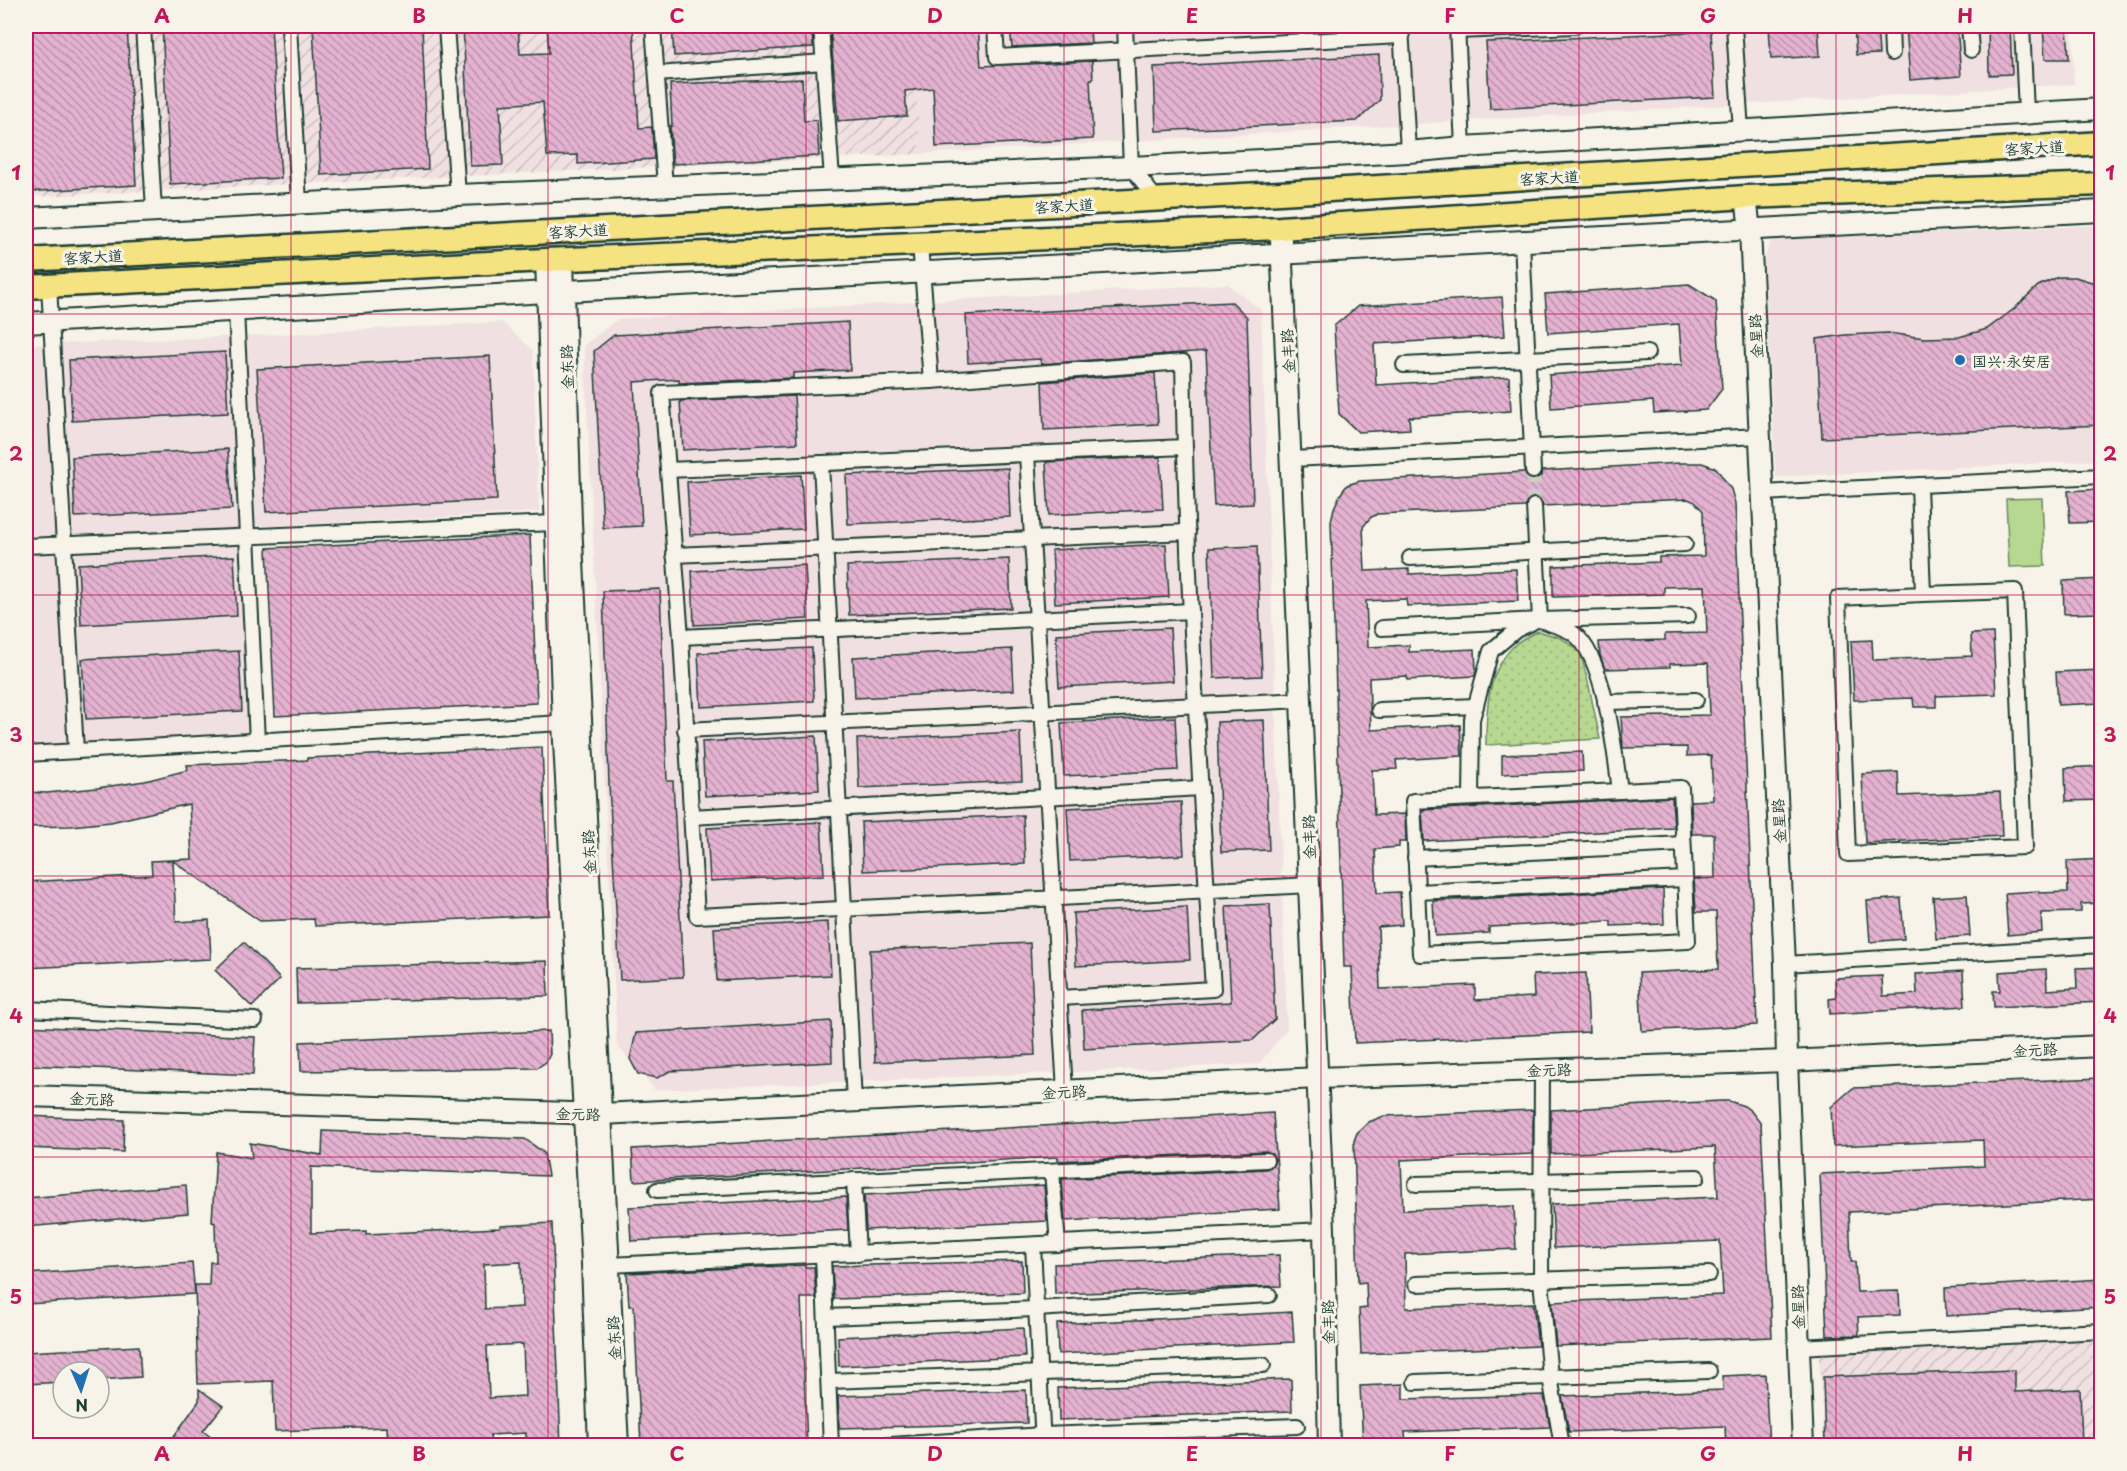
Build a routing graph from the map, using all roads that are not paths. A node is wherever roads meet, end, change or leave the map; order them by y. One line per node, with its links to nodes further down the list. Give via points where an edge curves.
1 (143, 26): 34 (street)
2 (289, 26): 33 (street)
3 (447, 26): 30 (street)
4 (653, 26): 19 (street)
5 (821, 26): 18 (street)
6 (995, 26): 16 (street, via 997,57)
7 (1125, 26): 16 (street)
8 (1575, 26): 13 (street)
9 (1734, 26): 22 (street)
10 (1891, 26): 17 (street)
11 (1969, 26): 15 (street)
12 (2022, 26): 21 (street)
13 (1457, 28): 24 (street)
14 (1401, 31): 16 (street); 25 (street)
15 (1971, 50)
16 (1126, 51): 26 (street)
17 (1892, 53)
18 (824, 62): 19 (street); 27 (street)
19 (657, 75): 29 (street)
20 (2102, 109): 21 (street)
21 (2026, 112): 22 (street)
22 (1741, 131): 24 (street)
23 (2102, 143): 32 (main road, 客家大道)
24 (1463, 147): 25 (street)
25 (1408, 153): 26 (street)
26 (1131, 167): 27 (street); 32 (street)
27 (832, 179): 29 (street)
28 (2102, 184): 31 (main road, 客家大道)
29 (665, 186): 30 (street)
30 (458, 195): 33 (street)
31 (1746, 197): 37 (main road, 客家大道); 38 (street, 金星路)
32 (1157, 200): 43 (main road, 客家大道)
33 (299, 203): 34 (street)
34 (154, 210): 36 (street)
35 (2102, 211): 38 (street)
36 (26, 218)
37 (1280, 228): 40 (main road, 客家大道); 41 (street, 金丰路)
38 (1750, 230): 39 (street); 55 (street, 金星路)
39 (1522, 241): 41 (street); 52 (street)
40 (920, 244): 42 (main road, 客家大道); 44 (street)
41 (1282, 253): 44 (street); 59 (street, 金丰路)
42 (555, 259): 45 (main road, 客家大道); 47 (street, 金东路)
43 (26, 260)
44 (922, 272): 47 (street); 54 (street)
45 (49, 286): 46 (main road, 客家大道); 49 (street)
46 (26, 287)
47 (555, 292): 48 (street); 67 (street, 金东路); 125 (street, 金东路, via 571,522)
48 (236, 310): 49 (street); 69 (street)
49 (51, 321): 50 (street); 71 (street)
50 (26, 322)
51 (1647, 353): 52 (street)
52 (1528, 359): 53 (street); 57 (street)
53 (1404, 365)
54 (931, 381): 56 (street, via 1183,362); 61 (street, via 662,393)
55 (1760, 436): 57 (street); 65 (street, 金星路)
56 (1185, 447): 58 (street); 68 (street)
57 (1532, 448): 59 (street); 62 (street)
58 (1027, 454): 60 (street); 70 (street)
59 (1292, 459): 87 (street, 金丰路)
60 (821, 463): 61 (street); 74 (street)
61 (668, 470): 76 (street)
62 (1533, 471)
63 (2102, 476): 64 (street)
64 (1918, 485): 65 (street); 78 (street)
65 (1762, 493): 114 (street, 金星路)
66 (1534, 506): 75 (street)
67 (555, 523): 69 (street); 94 (street, 金东路)
68 (1188, 532): 70 (street); 79 (street)
69 (247, 537): 71 (street); 96 (street)
70 (1032, 538): 74 (street); 81 (street)
71 (64, 544): 73 (street); 97 (street)
72 (1685, 544): 75 (street)
73 (26, 546)
74 (825, 548): 76 (street); 84 (street)
75 (1535, 552): 77 (street); 82 (street)
76 (674, 555): 85 (street)
77 (1410, 558)
78 (1923, 594): 78 (street, via 2015,591 2025,847 1848,854 1838,598)
79 (1191, 611): 81 (street); 89 (street)
80 (1688, 616): 82 (street)
81 (1037, 619): 84 (street); 92 (street)
82 (1539, 620): 83 (street); 88 (street, via 1573,633 1589,648); 90 (street, via 1516,630 1491,651)
83 (1382, 628)
84 (829, 630): 85 (street); 93 (street)
85 (681, 637): 95 (street)
86 (1696, 699): 88 (street)
87 (1302, 700): 89 (street); 108 (street, 金丰路)
88 (1605, 702): 100 (street, via 1611,719)
89 (1197, 705): 92 (street); 99 (street)
90 (1476, 706): 91 (street); 102 (street, via 1472,718)
91 (1379, 710)
92 (1043, 712): 93 (street); 101 (street)
93 (834, 722): 95 (street); 103 (street)
94 (563, 723): 96 (street); 125 (street, 金东路)
95 (686, 730): 104 (street)
96 (257, 741): 97 (street)
97 (76, 751): 98 (street)
98 (26, 754)
99 (1201, 788): 101 (street); 109 (street)
100 (1620, 791): 102 (street); 105 (street, via 1680,788)
101 (1048, 796): 103 (street); 111 (street)
102 (1471, 798): 106 (street, via 1413,801)
103 (839, 808): 104 (street); 112 (street)
104 (691, 817): 112 (street, via 697,916)
105 (1683, 844): 106 (street); 107 (street)
106 (1415, 858): 110 (street)
107 (1685, 879): 110 (street); 110 (street, via 1688,941 1443,953 1420,954)
108 (1310, 885): 109 (street); 121 (street, 金丰路)
109 (1207, 891): 111 (street); 115 (street, via 1213,989)
110 (1417, 892)
111 (1054, 898): 112 (street); 115 (street)
112 (844, 909): 124 (street)
113 (2102, 945): 114 (street)
114 (1785, 964): 119 (street, 金星路)
115 (1060, 998): 122 (street)
116 (26, 1009): 117 (street)
117 (255, 1020)
118 (2102, 1046): 119 (street, 金元路)
119 (1787, 1061): 120 (street, 金元路); 146 (street, 金星路)
120 (1542, 1070): 121 (street, 金元路); 130 (street)
121 (1318, 1078): 122 (street, 金元路); 133 (street, 金丰路)
122 (1065, 1091): 124 (street, 金元路)
123 (26, 1096): 125 (street, 金元路)
124 (854, 1102): 125 (street, 金元路)
125 (592, 1114): 138 (street, 金东路); 155 (street, 金东路, via 592,1264)
126 (1266, 1160): 127 (street)
127 (1052, 1171): 129 (street); 134 (street)
128 (1696, 1177): 130 (street)
129 (854, 1180): 132 (street); 136 (street)
130 (1541, 1181): 131 (street); 140 (street)
131 (1416, 1184)
132 (657, 1190)
133 (1324, 1230): 134 (street); 159 (street, 金丰路)
134 (1058, 1244): 135 (street)
135 (1033, 1245): 136 (street); 143 (street)
136 (858, 1254): 137 (street)
137 (822, 1256): 138 (street); 144 (street)
138 (609, 1265): 156 (street, 金东路)
139 (1709, 1274): 140 (street)
140 (1541, 1280): 141 (street); 150 (street)
141 (1416, 1284)
142 (1269, 1295): 143 (street)
143 (1036, 1309): 144 (street); 149 (street)
144 (826, 1317): 151 (street)
145 (2102, 1332): 146 (street)
146 (1799, 1347): 161 (street, 金星路)
147 (1263, 1365): 149 (street)
148 (1709, 1371): 150 (street)
149 (1039, 1373): 151 (street); 154 (street)
150 (1550, 1377): 152 (street); 160 (street)
151 (829, 1381): 157 (street)
152 (1415, 1382)
153 (1297, 1426): 154 (street)
154 (1042, 1440): 158 (street)
155 (599, 1446)
156 (618, 1446)
157 (831, 1446)
158 (876, 1446)
159 (1329, 1446)
160 (1562, 1446)
161 (1803, 1446)

